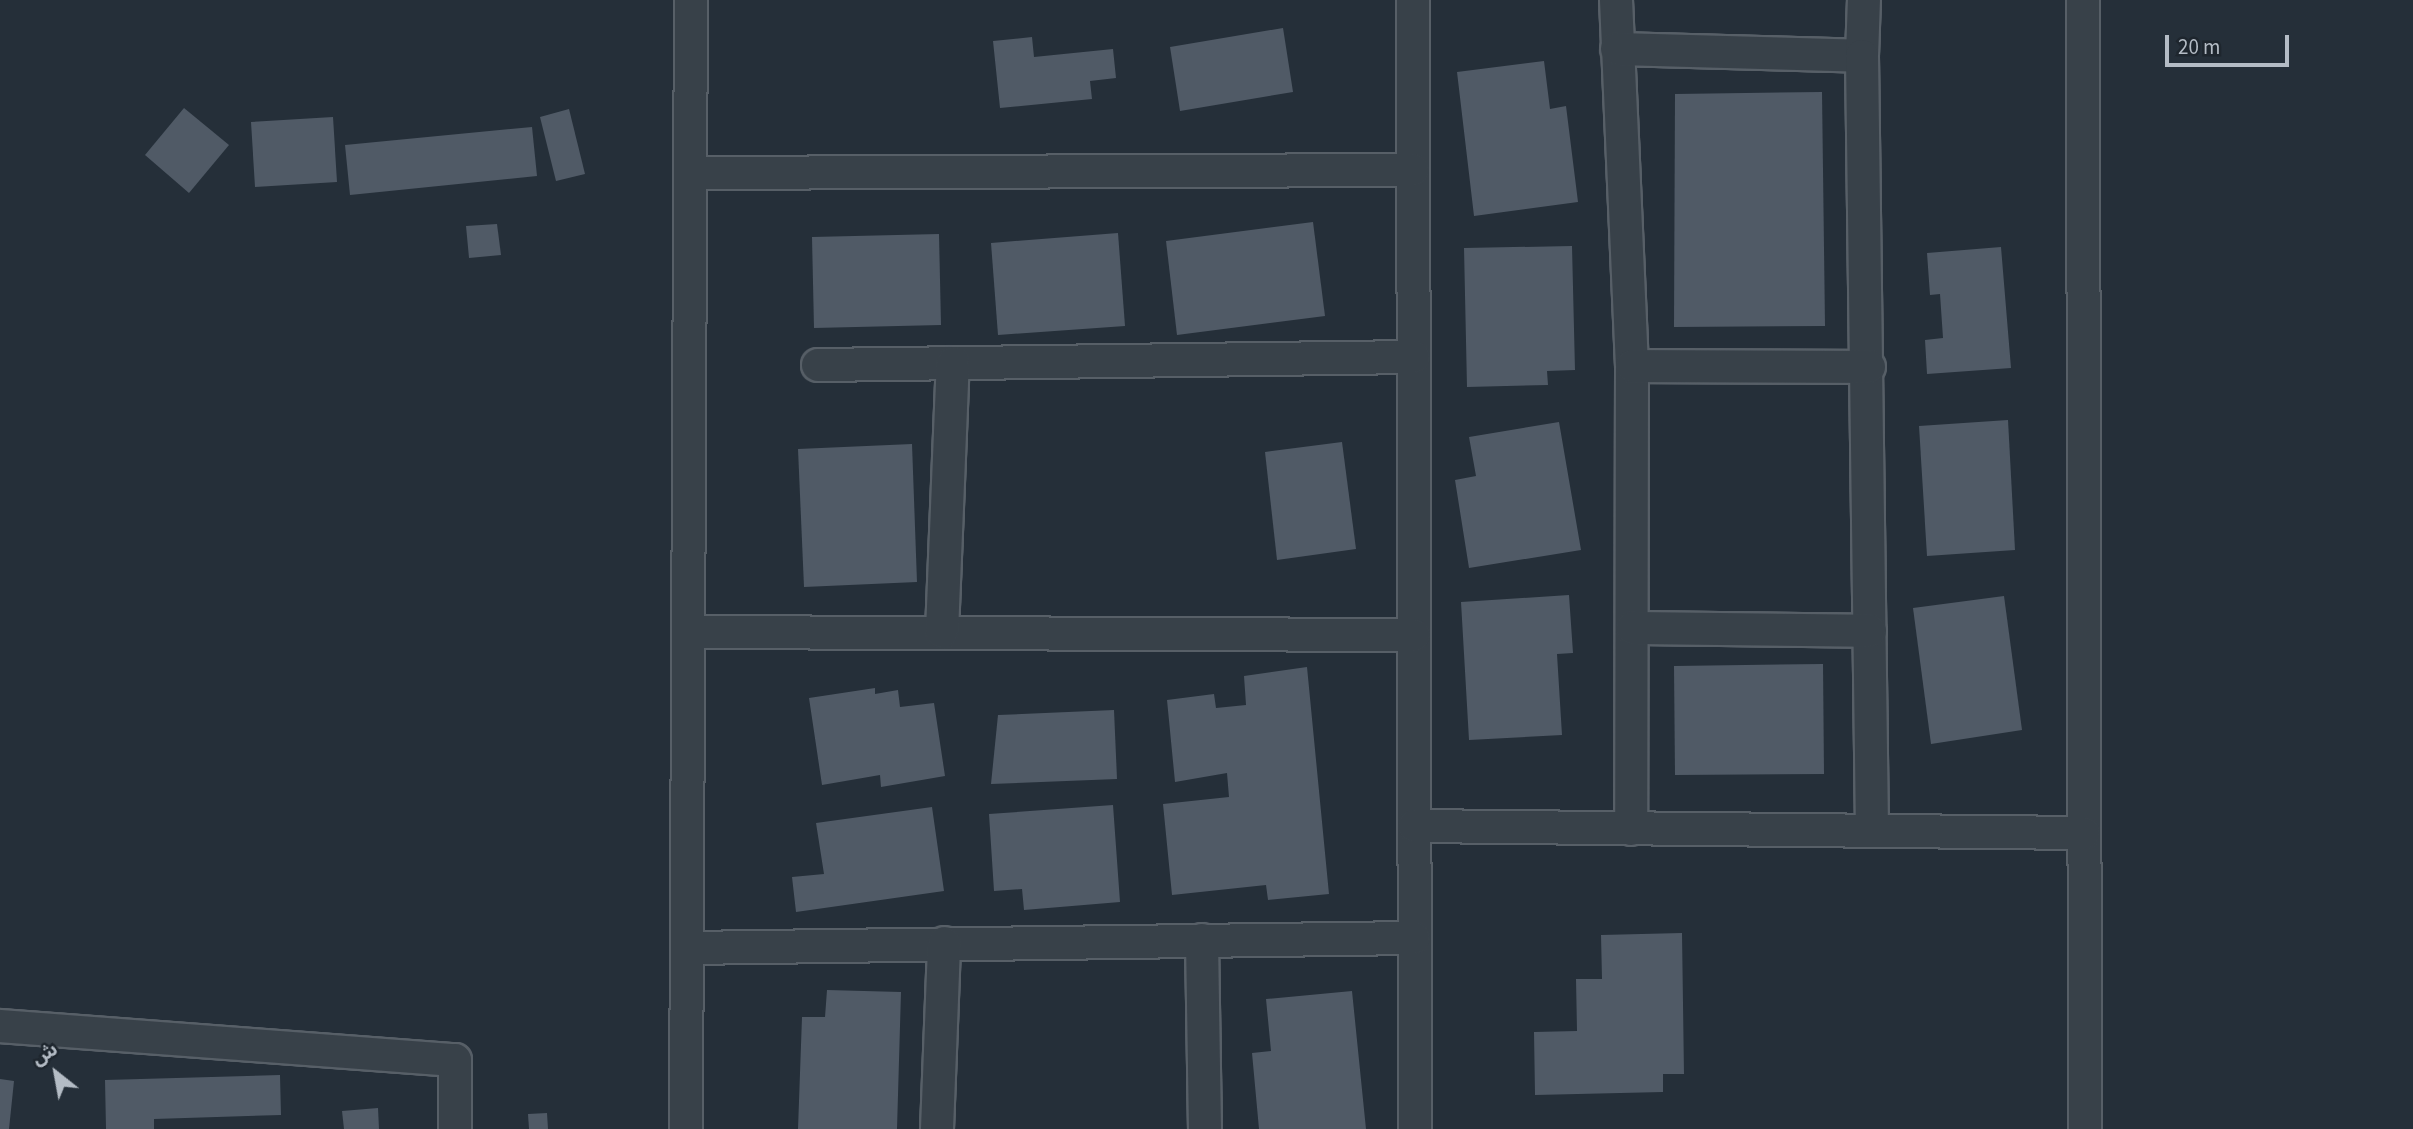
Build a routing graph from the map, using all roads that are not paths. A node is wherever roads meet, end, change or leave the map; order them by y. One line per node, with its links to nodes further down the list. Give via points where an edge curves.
1 (691, 0): 9 (street)
2 (1413, 0): 8 (street)
3 (1616, 0): 6 (street)
4 (1864, 0): 7 (street)
5 (2083, 0): 23 (street)
6 (1617, 49): 7 (street); 13 (street)
7 (1862, 55): 14 (street)
8 (1413, 170): 9 (street); 10 (street)
9 (691, 173): 17 (street)
10 (1414, 357): 11 (street); 19 (street)
11 (953, 363): 12 (street); 18 (street)
12 (818, 365)
13 (1632, 366): 14 (street); 15 (street)
14 (1869, 367): 16 (street)
15 (1632, 628): 16 (street); 21 (street)
16 (1870, 631): 22 (street)
17 (688, 632): 18 (street); 27 (street)
18 (942, 632): 19 (street)
19 (1414, 635): 20 (street)
20 (1414, 826): 21 (street); 24 (street)
21 (1631, 829): 22 (street)
22 (1872, 831): 23 (street)
23 (2084, 833): 34 (street)
24 (1414, 938): 25 (street); 33 (street)
25 (1202, 940): 26 (street); 32 (street)
26 (944, 943): 27 (street); 31 (street)
27 (687, 948): 30 (street)
28 (0, 1026): 29 (street, via 456,1060)
29 (455, 1129)
30 (686, 1129)
31 (937, 1129)
32 (1205, 1129)
33 (1415, 1129)
34 (2084, 1129)

